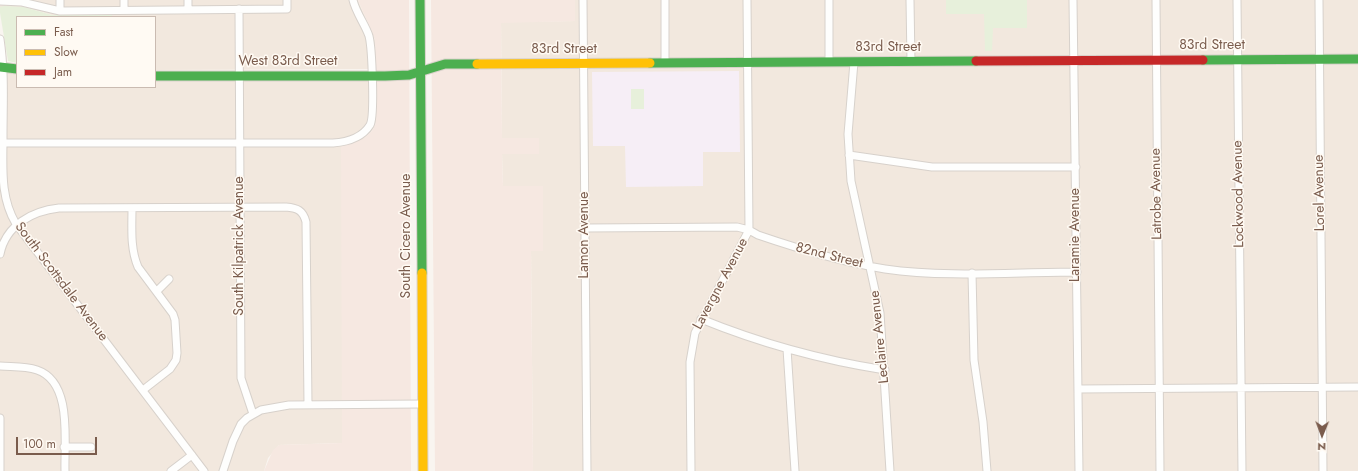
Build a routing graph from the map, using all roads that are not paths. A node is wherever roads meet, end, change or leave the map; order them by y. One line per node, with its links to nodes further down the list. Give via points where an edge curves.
1 (0, 0): 18 (street)
2 (60, 0): 18 (street)
3 (124, 0): 19 (street)
4 (188, 0): 20 (street)
5 (287, 0): 17 (street, via 287,9)
6 (353, 0): 38 (street, via 369,38)
7 (420, 0): 35 (street, South Cicero Avenue)
8 (583, 0): 32 (street, Lamon Avenue)
9 (665, 0): 31 (street)
10 (747, 0): 27 (street, Lavergne Avenue)
11 (829, 0): 28 (street)
12 (910, 0): 30 (street)
13 (1073, 0): 26 (street, Laramie Avenue)
14 (1156, 0): 23 (street, Latrobe Avenue)
15 (1237, 0): 24 (street, Lockwood Avenue)
16 (1319, 0): 25 (street, Lorel Avenue)
17 (239, 9): 20 (street); 37 (street, South Kilpatrick Avenue)
18 (60, 10): 19 (street)
19 (124, 10): 20 (street)
20 (188, 10)
21 (0, 40): 33 (street, South Scottsdale Avenue)
22 (1358, 59): 25 (street, 83rd Street)
23 (1156, 60): 24 (street, 83rd Street); 26 (street, 83rd Street); 62 (street, Latrobe Avenue)
24 (1238, 60): 25 (street, 83rd Street); 60 (street, Lockwood Avenue)
25 (1319, 60): 58 (street, Lorel Avenue)
26 (1074, 61): 30 (street, 83rd Street); 42 (street, Laramie Avenue)
27 (747, 62): 28 (street, 83rd Street); 31 (street, 83rd Street); 47 (street, Lavergne Avenue)
28 (829, 62): 29 (street, 83rd Street)
29 (854, 62): 30 (street, 83rd Street); 41 (street, Leclaire Avenue, via 848,134)
30 (911, 62)
31 (665, 63): 32 (street, 83rd Street)
32 (584, 64): 35 (street, 83rd Street, via 445,64); 46 (street, Lamon Avenue)
33 (2, 67): 34 (street); 39 (street, South Scottsdale Avenue)
34 (16, 69)
35 (420, 72): 38 (street, West 83rd Street, via 409,75); 64 (street, South Cicero Avenue)
36 (156, 76): 37 (street, West 83rd Street)
37 (239, 76): 38 (street, West 83rd Street); 40 (street, South Kilpatrick Avenue)
38 (372, 76): 40 (street, via 371,124 350,140)
39 (1, 143): 40 (street); 45 (street, South Scottsdale Avenue, via 2,181 10,213)
40 (240, 143): 43 (street, South Kilpatrick Avenue)
41 (849, 155): 42 (street, via 938,168); 49 (street, Leclaire Avenue, via 851,181)
42 (1076, 167): 50 (street, Laramie Avenue)
43 (240, 207): 44 (street); 65 (street, via 293,208 303,212 306,228); 66 (street, South Kilpatrick Avenue, via 241,378)
44 (132, 208): 45 (street, via 45,209); 53 (street, via 132,247 135,259 138,267)
45 (16, 224): 48 (street, via 8,234); 63 (street, South Scottsdale Avenue)
46 (585, 228): 47 (street, 82nd Street); 77 (street, Lamon Avenue)
47 (749, 230): 49 (street, 82nd Street, via 797,248); 54 (street, Lavergne Avenue)
48 (0, 254)
49 (871, 266): 51 (street, 82nd Street, via 907,271); 57 (street, Leclaire Avenue, via 880,313)
50 (1077, 272): 51 (street, 82nd Street); 61 (street, Laramie Avenue)
51 (972, 273): 81 (street, via 974,360 983,422)
52 (169, 279): 53 (street)
53 (157, 291): 63 (street, via 176,320 177,353 170,369)
54 (701, 319): 55 (street); 78 (street, Lavergne Avenue, via 694,334 690,362)
55 (787, 349): 57 (street, via 846,364); 79 (street)
56 (0, 366): 68 (street, via 39,370 56,385 64,409)
57 (885, 370): 80 (street, Leclaire Avenue)
58 (1322, 387): 59 (street); 60 (street); 85 (street, Lorel Avenue)
59 (1358, 387)
60 (1241, 388): 62 (street); 84 (street, Lockwood Avenue)
61 (1078, 389): 62 (street); 82 (street, Laramie Avenue)
62 (1160, 389): 83 (street, Latrobe Avenue)
63 (143, 390): 70 (street, South Scottsdale Avenue)
64 (423, 404): 65 (street); 76 (street, South Cicero Avenue)
65 (308, 405): 66 (street, via 280,406)
66 (253, 414): 75 (street, via 238,431)
67 (0, 418): 71 (street)
68 (64, 447): 69 (street); 72 (street)
69 (91, 447)
70 (192, 455): 73 (street); 74 (street, South Scottsdale Avenue)
71 (0, 471)
72 (65, 471)
73 (171, 471)
74 (204, 471)
75 (223, 471)
76 (423, 471)
77 (587, 471)
78 (691, 471)
79 (795, 471)
80 (890, 471)
81 (986, 471)
82 (1079, 471)
83 (1160, 471)
84 (1242, 471)
85 (1323, 471)

